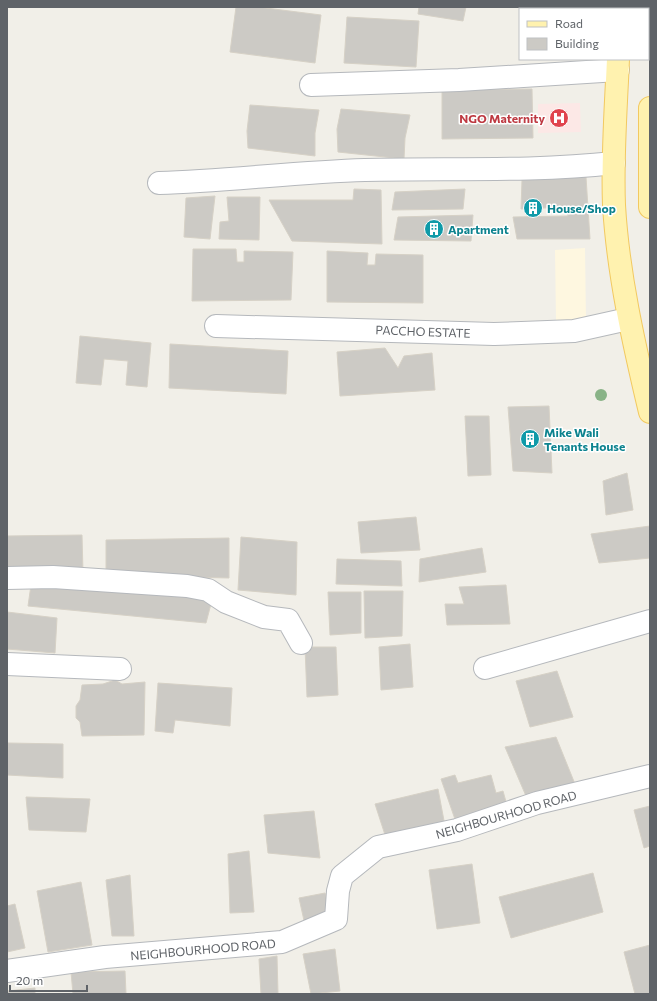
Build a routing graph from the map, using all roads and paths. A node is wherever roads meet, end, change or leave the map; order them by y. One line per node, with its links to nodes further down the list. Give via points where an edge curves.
1 (618, 65): 2 (street, via 459,80); 4 (main road)
2 (311, 85)
3 (650, 108): 5 (main road)
4 (614, 163): 6 (street, via 571,168 364,170); 8 (main road, via 614,206)
5 (649, 172): 7 (main road)
6 (159, 182)
7 (650, 207)
8 (628, 319): 9 (street, PACCHO ESTATE, via 574,331 494,334); 10 (main road)
9 (216, 326)
10 (650, 412)
11 (7, 578): 13 (street, via 53,576 186,586 208,590 226,602 264,617 288,620)
12 (650, 622): 15 (street)
13 (301, 643)
14 (7, 664): 16 (street)
15 (485, 668)
16 (120, 669)
17 (650, 776): 18 (street, NEIGHBOURHOOD ROAD, via 537,803 457,830 378,847 342,876 336,919 282,942 105,957)
18 (7, 971)

